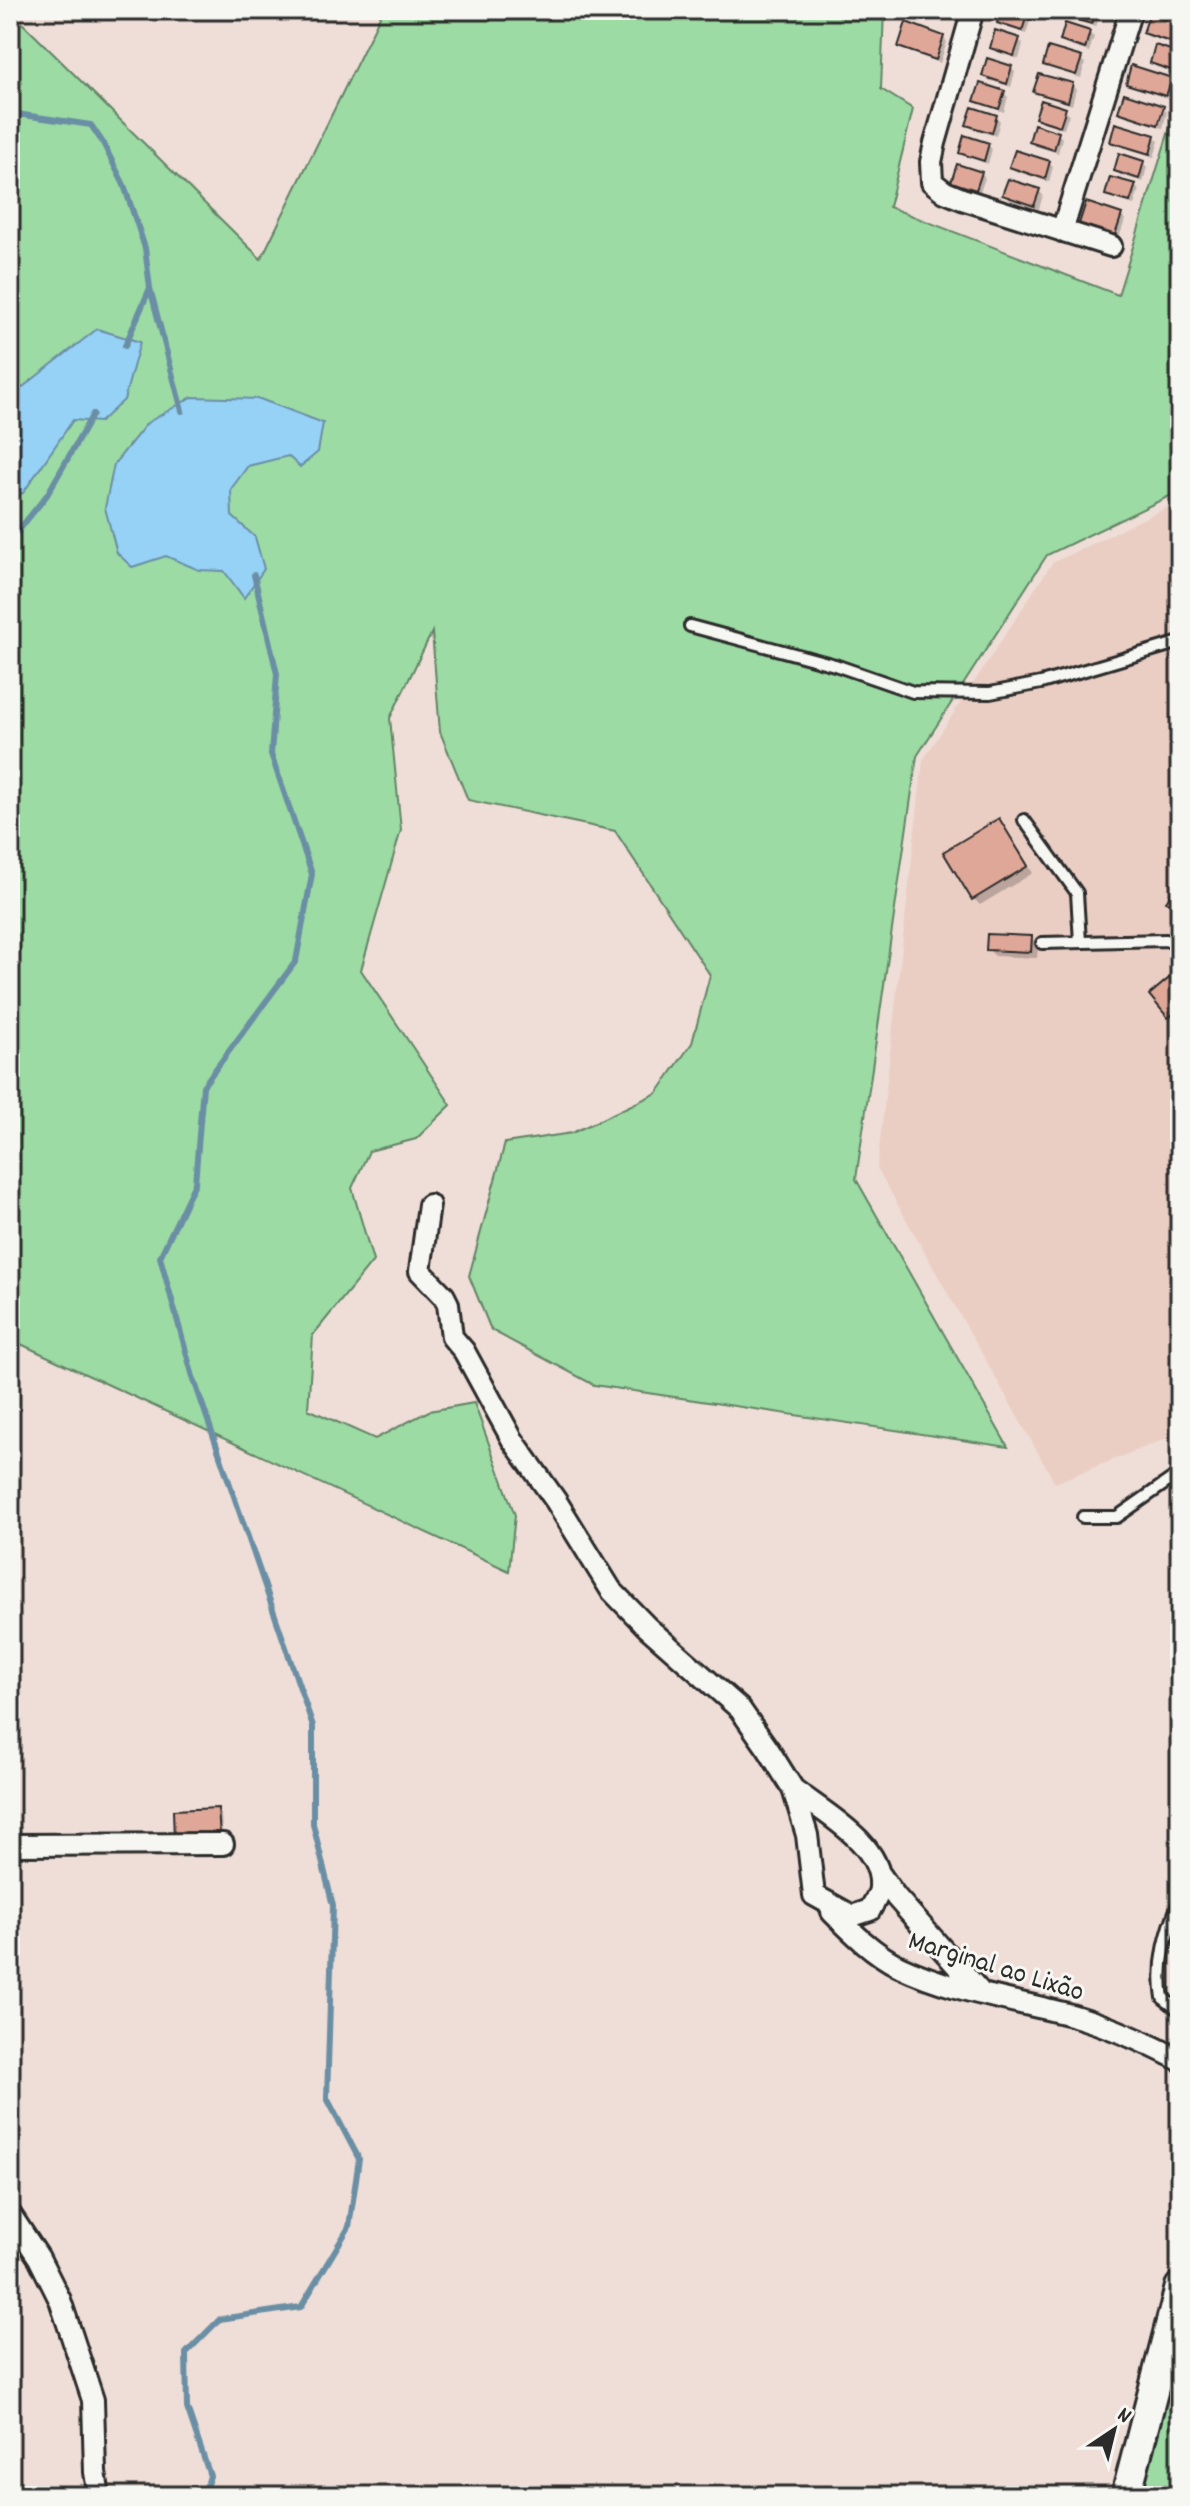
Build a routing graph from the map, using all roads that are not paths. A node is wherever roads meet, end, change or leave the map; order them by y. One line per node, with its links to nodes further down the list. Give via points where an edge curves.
1 (973, 10): 3 (street, via 935,143 932,182 945,192)
2 (1131, 10): 3 (street)
3 (1062, 231): 4 (street)
4 (1111, 246)
5 (690, 626): 6 (lane, via 913,692 990,693)
6 (1180, 642)
7 (1024, 820): 8 (lane, via 1077,893)
8 (1080, 942): 9 (lane); 10 (lane, via 1166,940)
9 (1042, 943)
10 (1180, 945)
11 (429, 1205): 14 (street, via 420,1271 444,1296 452,1337 512,1439 611,1590 740,1709)
12 (1180, 1473): 13 (lane, via 1117,1517)
13 (1083, 1517)
14 (793, 1789): 17 (street, via 861,1840); 18 (street, via 807,1835)
15 (223, 1844): 16 (street)
16 (10, 1845)
17 (879, 1873): 18 (street, via 881,1890 870,1910 852,1916); 20 (street)
18 (814, 1895): 20 (street, Marginal ao Lixão, via 897,1965)
19 (1180, 1899): 21 (lane, via 1159,1977 1163,1998)
20 (981, 1993): 22 (street, Marginal ao Lixão, via 1129,2034)
21 (1180, 2011)
22 (1180, 2060)
23 (10, 2214): 25 (street, via 60,2300 93,2400)
24 (1180, 2287): 26 (main road)
25 (99, 2496)
26 (1126, 2496)

